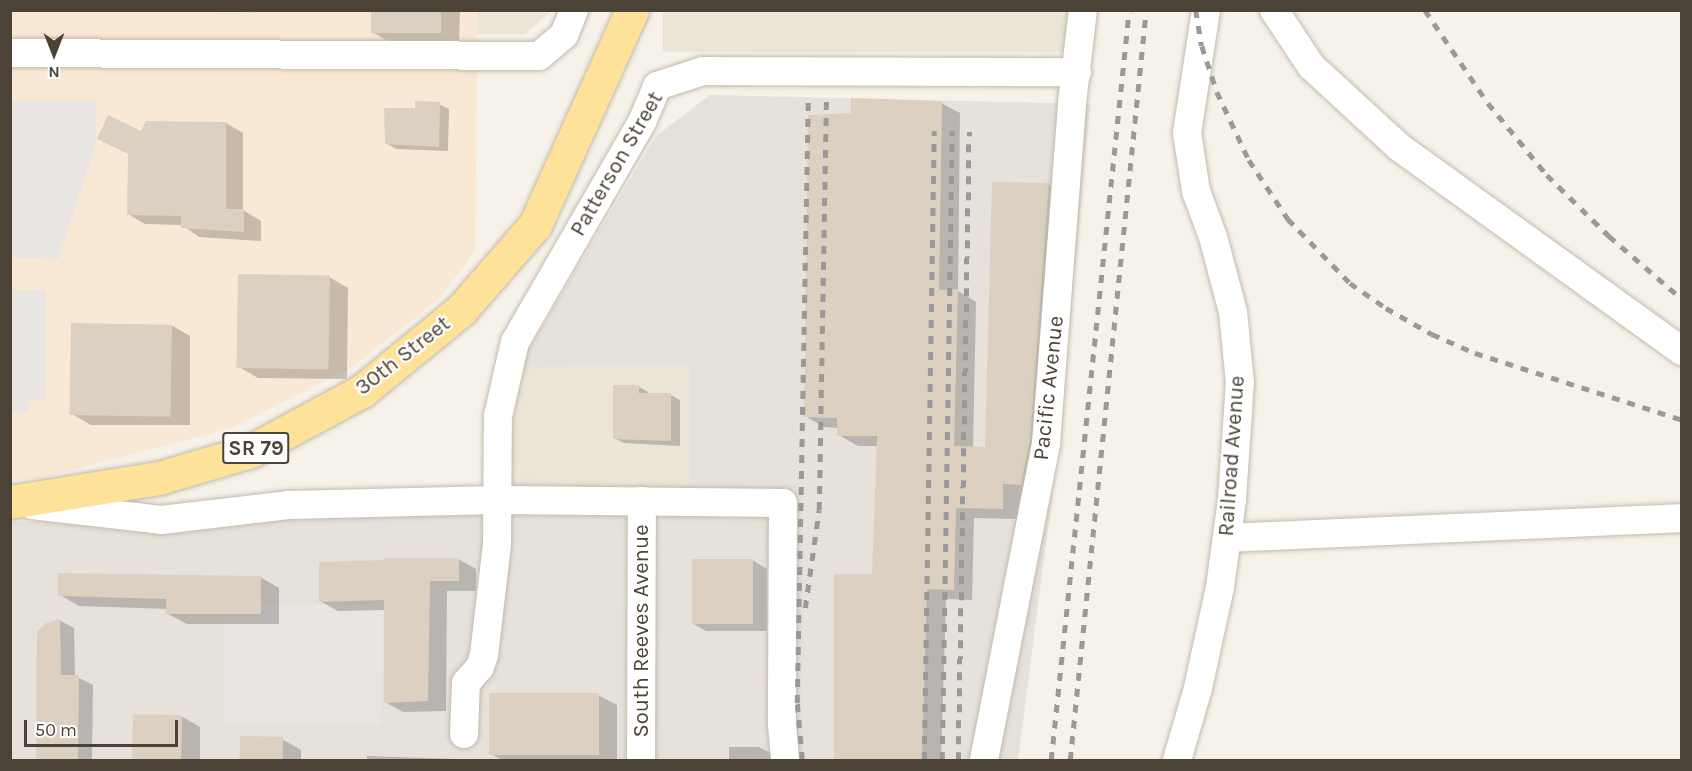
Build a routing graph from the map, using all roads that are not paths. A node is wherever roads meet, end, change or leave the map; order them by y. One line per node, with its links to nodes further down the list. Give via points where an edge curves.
1 (632, 10): 11 (main road, 30th Street / SR 79, via 535,225 461,310 362,391 251,451 159,478)
2 (1083, 10): 7 (street, Pacific Avenue)
3 (1206, 10): 13 (street, Railroad Avenue, via 1186,133 1196,191 1233,312 1240,383)
4 (1274, 10): 8 (street, via 1311,66 1399,147)
5 (569, 23): 6 (street, via 538,56 507,58)
6 (10, 53)
7 (1077, 72): 9 (street, Patterson Street, via 703,71 657,86 642,122 515,342 498,416); 17 (street, Pacific Avenue, via 1046,443)
8 (1682, 351)
9 (496, 500): 10 (street, 30th Street); 11 (street, 30th Street, via 288,505 161,520); 14 (street, Patterson Street, via 497,544 484,655 466,684)
10 (642, 501): 15 (street, South Reeves Avenue); 16 (street, 30th Street, via 783,503)
11 (13, 502)
12 (1682, 518): 13 (street)
13 (1228, 538): 18 (street, Railroad Avenue, via 1198,688)
14 (464, 734)
15 (641, 760)
16 (785, 760)
17 (984, 760)
18 (1177, 760)

